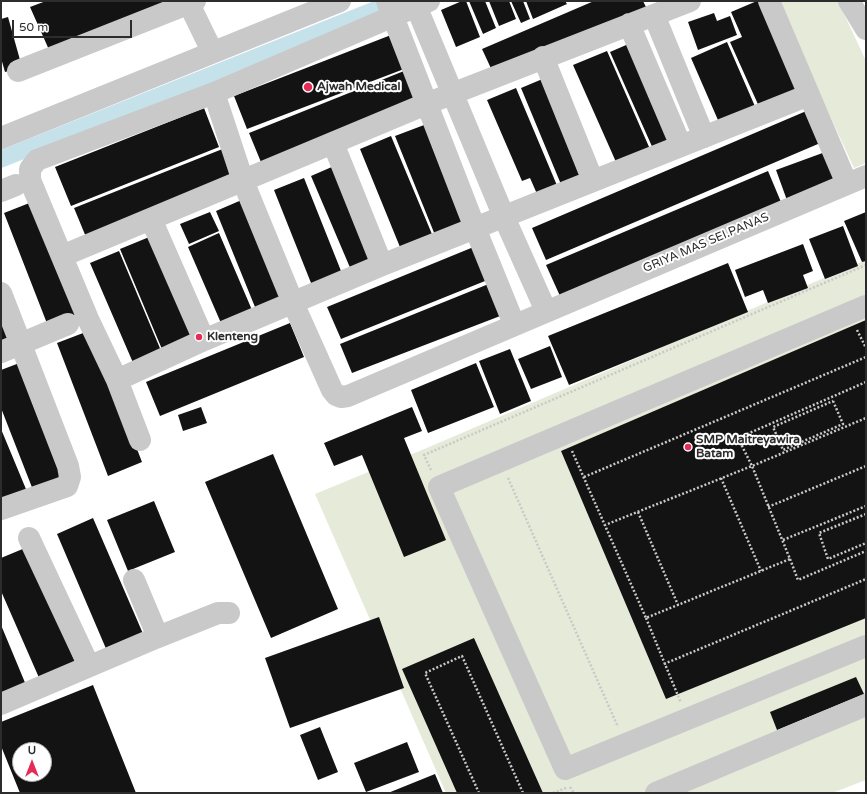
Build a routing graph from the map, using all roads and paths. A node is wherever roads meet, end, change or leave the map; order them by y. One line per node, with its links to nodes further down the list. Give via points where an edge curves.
1 (340, 1): 11 (street)
2 (690, 1): 8 (street)
3 (770, 1): 16 (street)
4 (192, 2): 11 (street); 13 (street)
5 (419, 2): 7 (street); 15 (street)
6 (856, 4): 10 (street)
7 (390, 9): 14 (street); 17 (street)
8 (654, 15): 9 (street); 18 (street)
9 (628, 24): 12 (street); 21 (street)
10 (866, 29)
11 (212, 51): 19 (street)
12 (543, 57): 15 (street); 24 (street)
13 (18, 71)
14 (214, 93): 23 (street); 28 (street, via 37,160 30,169 30,180)
15 (452, 94): 17 (street); 25 (street)
16 (808, 95): 18 (street); 22 (street)
17 (426, 104): 20 (street); 27 (street)
18 (704, 137): 21 (street)
19 (1, 138)
20 (333, 143): 23 (street); 29 (street)
21 (681, 146): 24 (street)
22 (856, 180): 34 (street, GRIYA MAS SEI.PANAS)
23 (243, 181): 26 (street); 32 (street)
24 (594, 181): 25 (street)
25 (504, 217): 27 (street); 34 (street)
26 (151, 219): 28 (street); 37 (street)
27 (474, 228): 29 (street); 36 (street)
28 (62, 256): 41 (street)
29 (382, 265): 32 (street)
30 (866, 265): 48 (path)
31 (1, 293): 38 (street)
32 (293, 303): 36 (street, GRIYA MAS SEI.PANAS, via 336,395 348,396); 37 (street)
33 (866, 306): 46 (street)
34 (546, 310): 36 (street, GRIYA MAS SEI.PANAS)
35 (68, 324): 38 (street)
36 (514, 324)
37 (204, 340): 41 (street)
38 (22, 344): 39 (street); 56 (street, via 70,477 67,486)
39 (1, 352)
40 (866, 357): 52 (path)
41 (117, 380): 47 (street)
42 (866, 382): 43 (path)
43 (830, 397): 44 (path); 50 (path, via 738,438)
44 (833, 401): 44 (path, via 843,424 783,450 773,427)
45 (866, 418): 50 (path)
46 (564, 434): 49 (street); 52 (path)
47 (140, 440)
48 (424, 455)
49 (501, 461): 78 (path); 78 (street, via 439,487 564,769)
50 (752, 466): 53 (path); 55 (path)
51 (866, 466): 55 (path)
52 (584, 477): 59 (path)
53 (722, 478): 57 (path); 65 (path)
54 (866, 506): 61 (path)
55 (768, 507): 61 (path)
56 (1, 510)
57 (638, 512): 59 (path); 68 (path)
58 (866, 514): 62 (path, via 819,533 828,559)
59 (605, 525): 70 (path)
60 (29, 538): 74 (street)
61 (783, 540): 64 (path)
62 (866, 543)
63 (866, 551): 64 (path, via 798,580)
64 (790, 559): 65 (path)
65 (761, 571): 68 (path)
66 (134, 580): 71 (street)
67 (866, 580): 73 (path)
68 (678, 605): 70 (path)
69 (229, 613): 71 (street, via 218,613)
70 (646, 618): 73 (path)
71 (158, 636): 74 (street)
72 (866, 646): 77 (street)
73 (664, 664): 77 (path)
74 (89, 666): 75 (street)
75 (1, 704)
76 (866, 705): 83 (street)
77 (688, 719): 78 (street)
78 (626, 744)
79 (570, 786): 82 (path)
80 (479, 793): 81 (path, via 425,673 462,656)
81 (523, 793)
82 (553, 793)
83 (656, 793)

